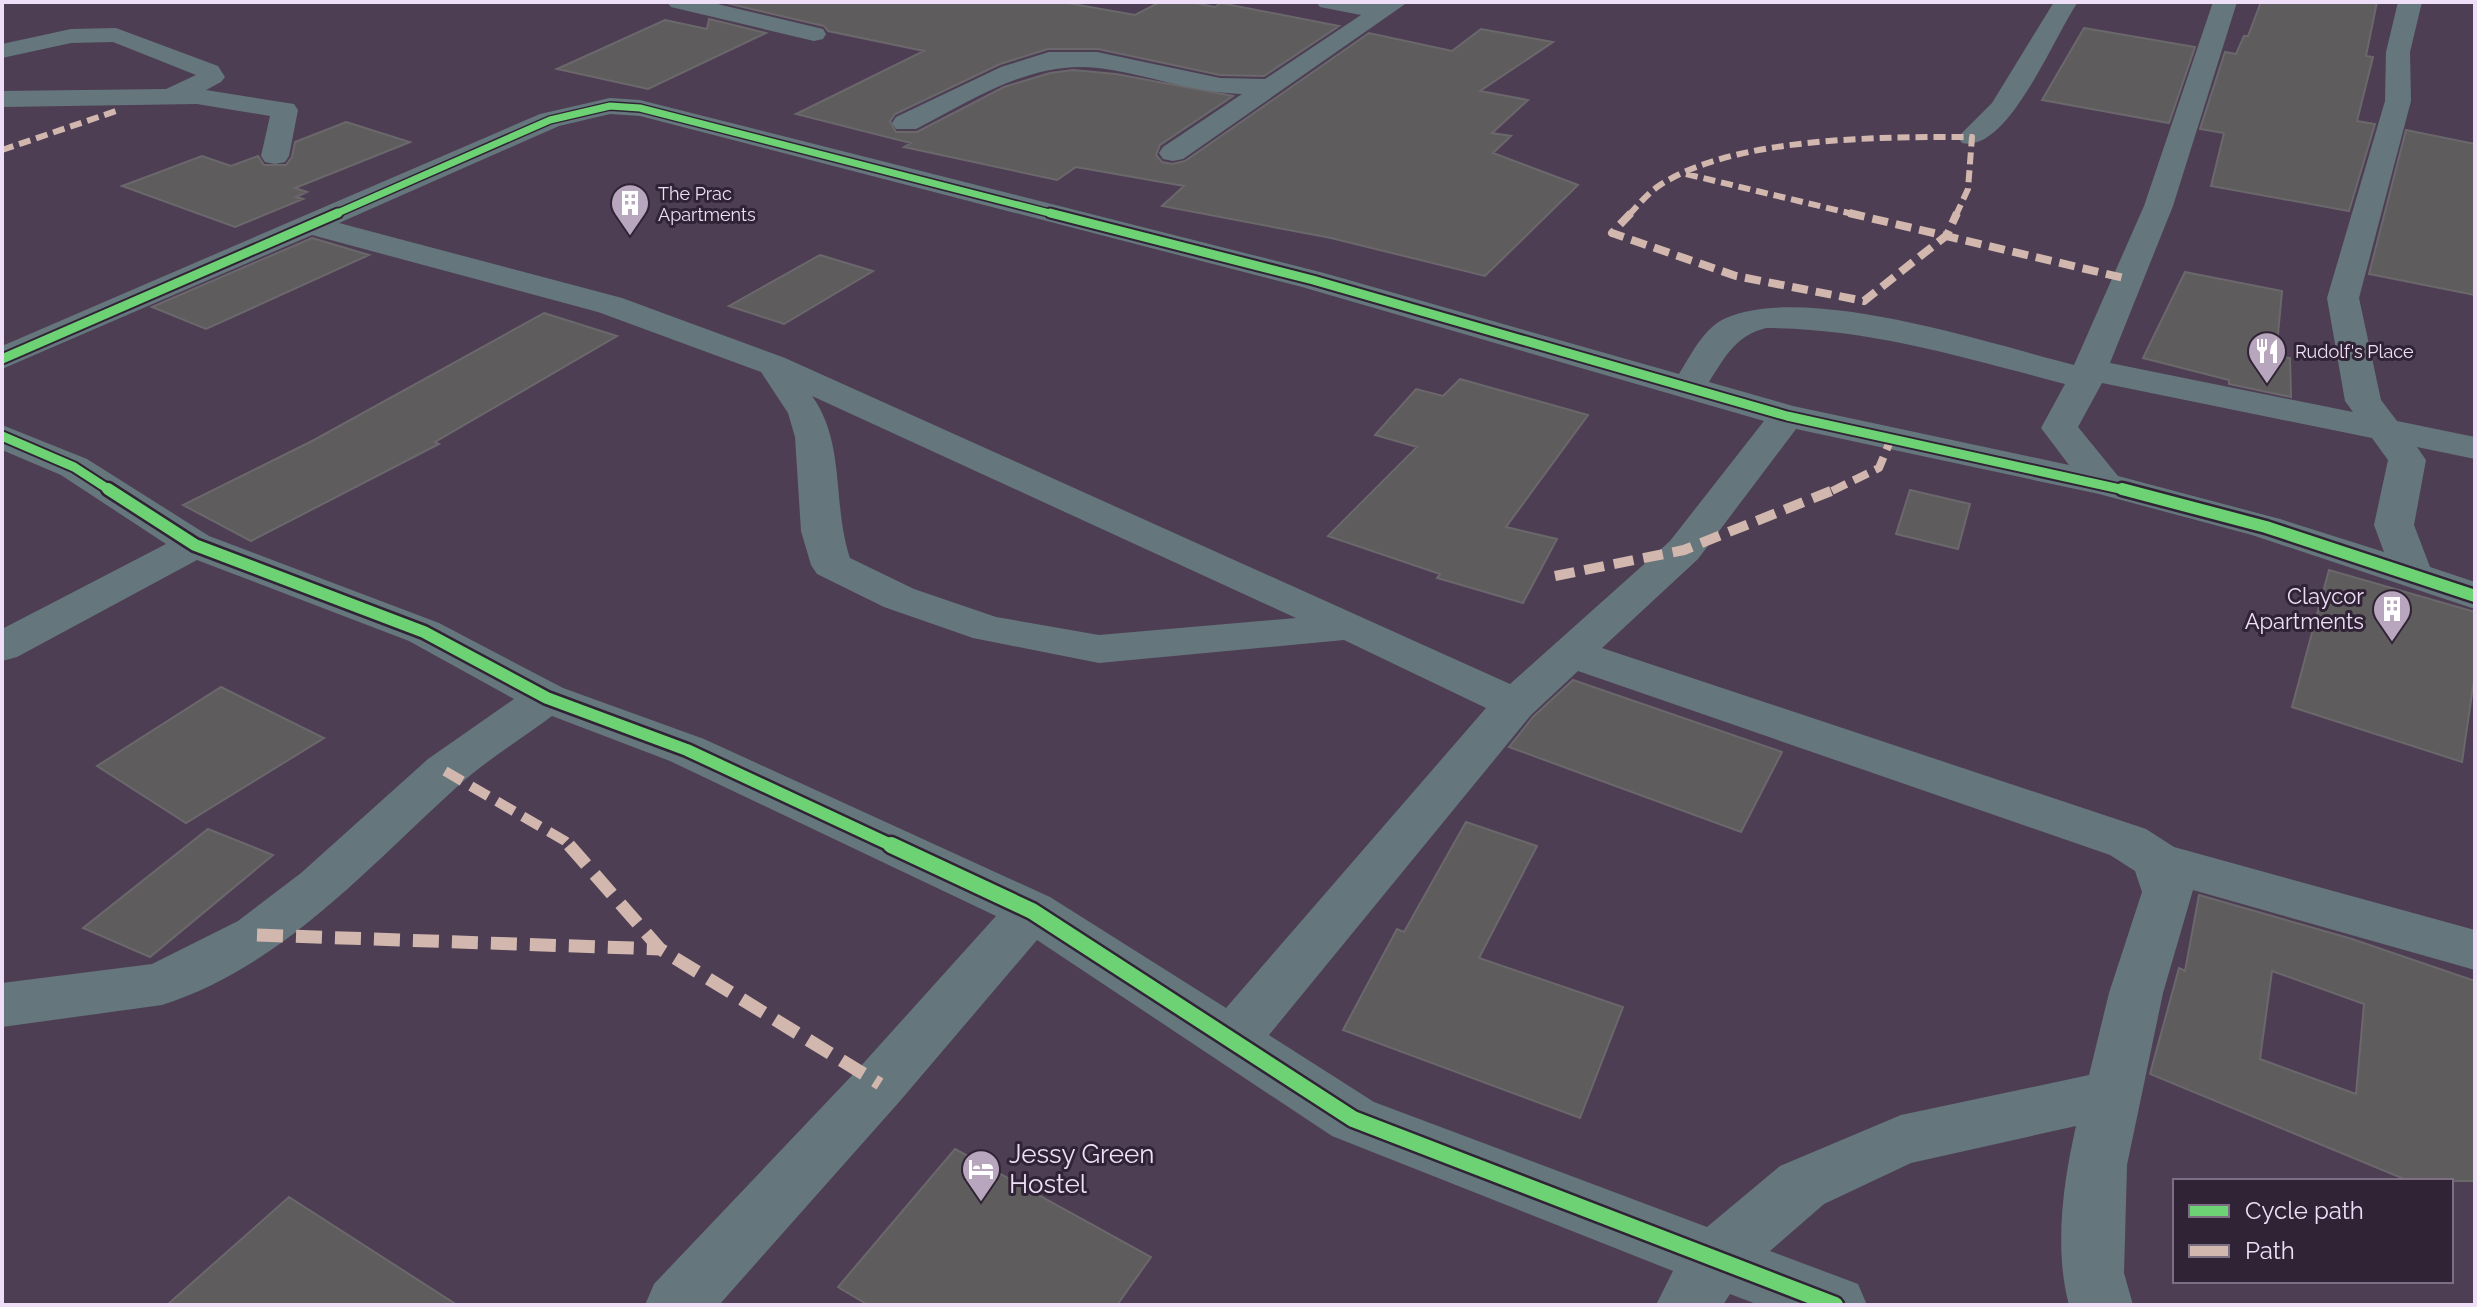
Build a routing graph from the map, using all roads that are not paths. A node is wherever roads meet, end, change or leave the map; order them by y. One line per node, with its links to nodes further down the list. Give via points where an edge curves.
1 (679, 2): 7 (street)
2 (1328, 2): 6 (street)
3 (2066, 2): 13 (street, via 2006,105)
4 (2225, 2): 19 (street, via 2143,246)
5 (2410, 2): 22 (street, via 2398,52 2398,101 2343,298 2363,401)
6 (1389, 7): 9 (street)
7 (814, 34)
8 (2, 51): 10 (street, via 71,36 116,35 209,71 212,77 199,86)
9 (1269, 87): 12 (street, via 1220,86 1097,60 1049,60 1010,72); 14 (street)
10 (169, 97): 11 (street); 15 (street, via 197,96 285,110)
11 (2, 99)
12 (906, 123)
13 (1972, 137)
14 (1173, 153)
15 (275, 156)
16 (307, 224): 17 (street); 18 (street, via 610,305); 20 (street, via 550,120 610,106 640,108 1313,280)
17 (2, 359)
18 (773, 365): 29 (street); 29 (street, via 806,413 814,437 821,531 832,565 899,598 988,629 1099,649)
19 (2089, 375): 20 (street, via 1860,325 1764,317 1726,332); 22 (street); 25 (street, via 2059,428)
20 (1688, 388): 21 (street)
21 (1787, 416): 25 (street); 31 (street, via 1684,550)
22 (2386, 429): 24 (street); 27 (street, via 2407,460 2394,525)
23 (2, 436): 26 (street, via 74,467)
24 (2475, 448)
25 (2104, 484): 27 (street, via 2266,527)
26 (195, 545): 30 (street); 32 (street, via 424,632)
27 (2413, 577): 28 (street)
28 (2475, 596)
29 (1350, 626): 33 (street)
30 (2, 647)
31 (1574, 654): 33 (street); 34 (street, via 2128,842)
32 (547, 698): 35 (street, via 687,750); 37 (street, via 445,771 257,935 162,984)
33 (1515, 704): 38 (street)
34 (2157, 861): 36 (street); 39 (street, via 2168,892 2136,993)
35 (1032, 911): 38 (street); 41 (street)
36 (2475, 950)
37 (2, 1005)
38 (1231, 1041): 40 (street, via 1353,1119)
39 (2113, 1094): 40 (street, via 1901,1140 1802,1185); 43 (street, via 2097,1165 2092,1273)
40 (1702, 1282): 42 (street)
41 (677, 1305)
42 (1835, 1305)
43 (2101, 1305)

